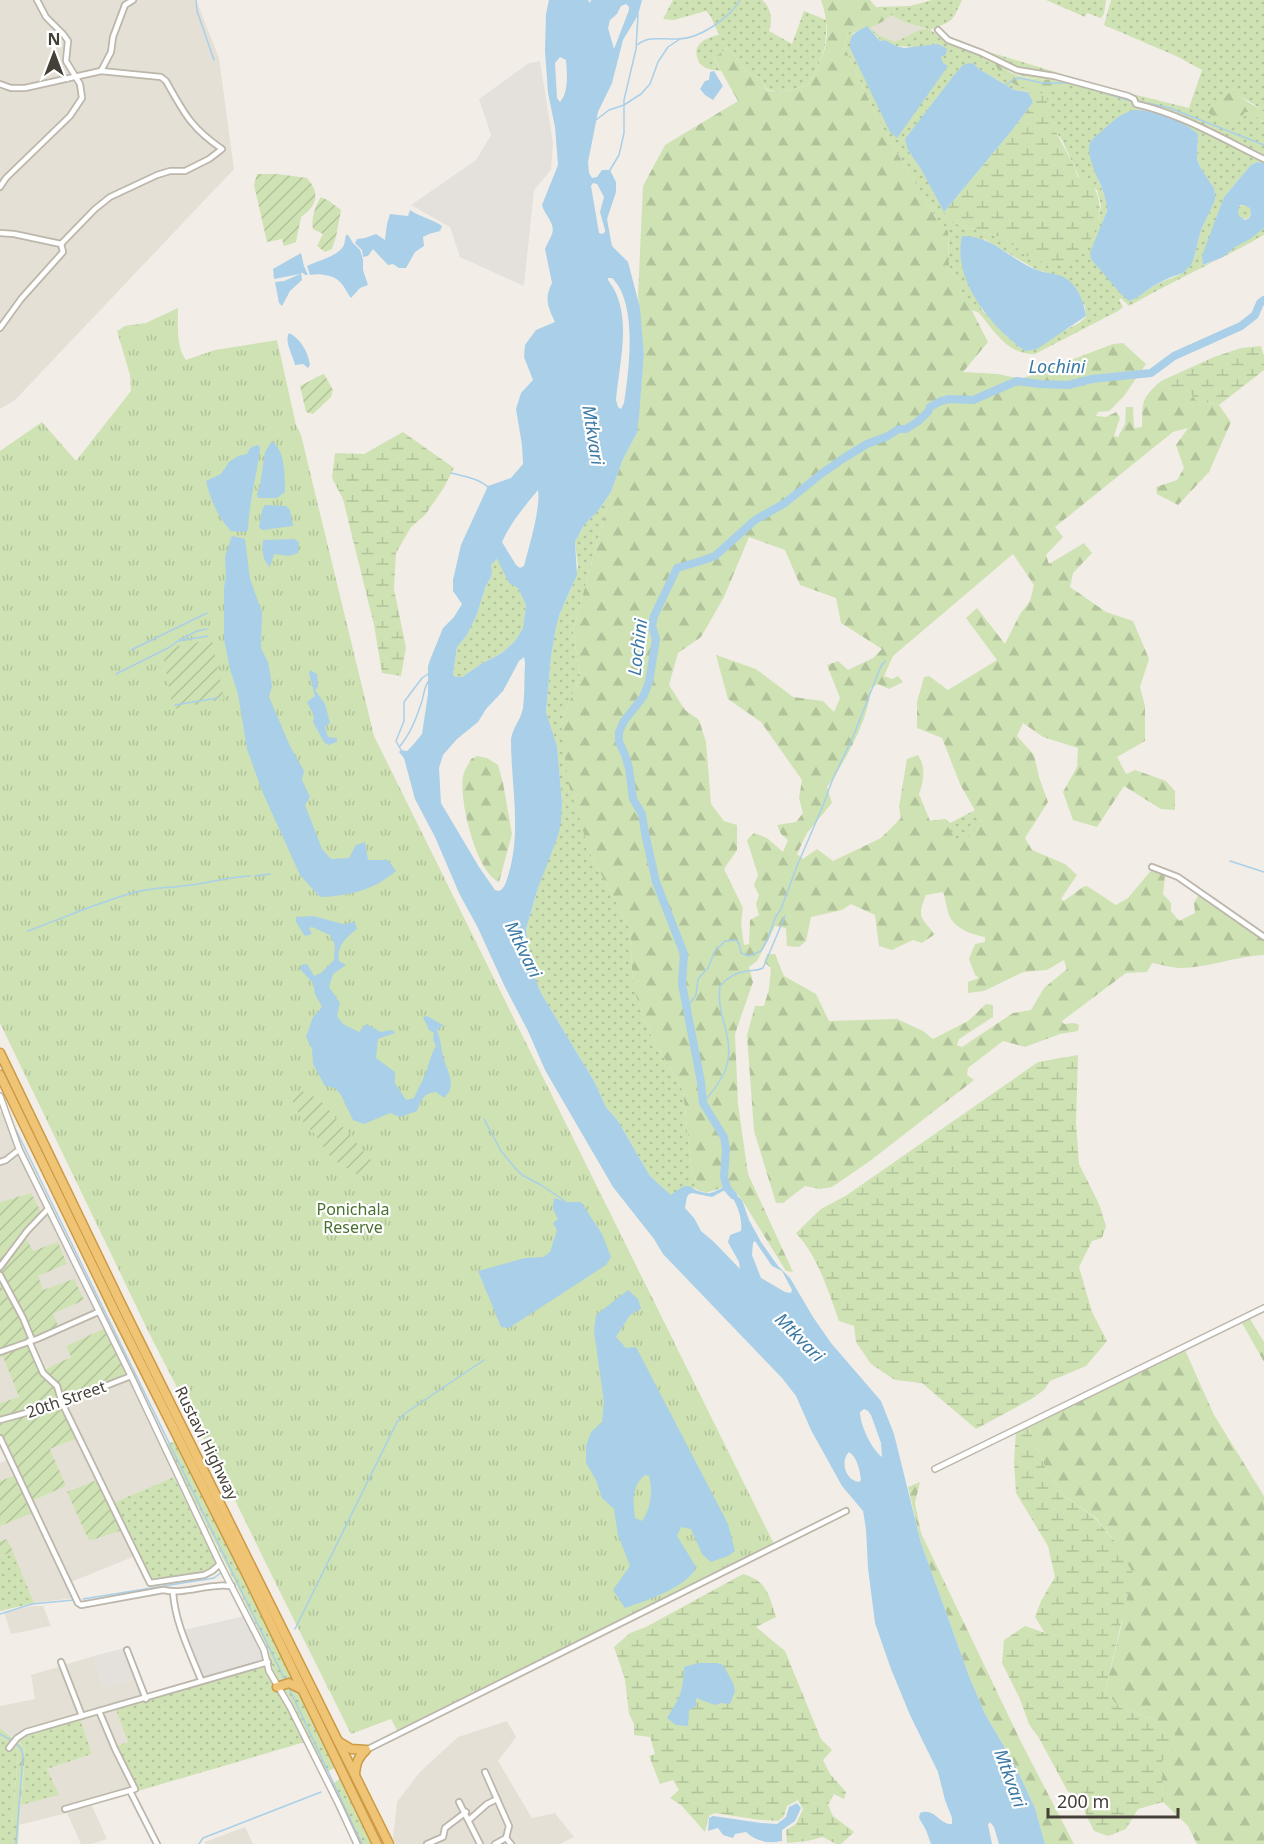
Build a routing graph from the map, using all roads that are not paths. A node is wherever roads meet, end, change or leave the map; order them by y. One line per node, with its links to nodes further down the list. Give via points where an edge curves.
1 (37, 0): 6 (street, via 46,17 68,41 66,61)
2 (133, 0): 3 (street)
3 (123, 3): 5 (street, via 111,52)
4 (938, 30): 8 (street, via 948,40 1017,69 1128,96 1136,104 1184,120)
5 (100, 70): 6 (street); 11 (street, via 161,77 193,125 222,149 185,171 157,175 110,197)
6 (75, 76): 7 (street, via 25,88); 9 (street, via 82,90 80,102)
7 (0, 84)
8 (1264, 159)
9 (0, 187)
10 (0, 232): 11 (street)
11 (61, 244): 12 (street, via 63,252)
12 (0, 328)
13 (1152, 867): 14 (street, via 1178,877)
14 (1264, 936)
15 (0, 1053): 23 (highway, Rustavi Highway)
16 (0, 1075): 23 (highway, Rustavi Highway)
17 (0, 1096): 20 (street, via 19,1149)
18 (16, 1152): 19 (street)
19 (0, 1162)
20 (48, 1209): 21 (street); 25 (street)
21 (0, 1267)
22 (0, 1275): 26 (street)
23 (118, 1308): 40 (highway, Rustavi Highway); 47 (highway, Rustavi Highway)
24 (1264, 1308): 32 (street)
25 (98, 1312): 26 (street); 28 (street)
26 (31, 1341): 27 (street); 29 (street, via 43,1373 57,1386)
27 (0, 1352)
28 (131, 1376): 29 (street, 20th Street); 34 (street)
29 (62, 1403): 30 (street, 20th Street); 34 (street, via 150,1583 204,1575)
30 (0, 1420)
31 (0, 1438): 36 (street, via 78,1604)
32 (935, 1469)
33 (846, 1511): 49 (street)
34 (221, 1566): 35 (street)
35 (232, 1586): 36 (street); 39 (street)
36 (172, 1592): 41 (street)
37 (127, 1650): 44 (street)
38 (62, 1662): 46 (street)
39 (268, 1662): 41 (street); 42 (street, via 269,1671)
40 (292, 1669): 42 (highway); 43 (highway, Rustavi Highway)
41 (201, 1680): 44 (street)
42 (282, 1685): 43 (highway); 60 (street)
43 (301, 1689): 61 (highway, Rustavi Highway)
44 (146, 1699): 45 (street)
45 (99, 1711): 46 (street); 52 (street, via 135,1789)
46 (82, 1716): 48 (street, via 26,1732)
47 (339, 1742): 49 (highway, via 351,1749); 51 (highway, Rustavi Highway)
48 (9, 1748)
49 (366, 1750): 51 (highway, via 360,1755)
50 (485, 1772): 53 (street)
51 (355, 1774): 62 (highway, Rustavi Highway)
52 (130, 1791): 55 (street); 59 (street)
53 (497, 1799): 57 (street); 58 (street, via 508,1826)
54 (459, 1802): 56 (street)
55 (65, 1809)
56 (465, 1812): 57 (street); 63 (street, via 445,1828 443,1837)
57 (469, 1820): 64 (street)
58 (507, 1838): 65 (street); 66 (street)
59 (157, 1844)
60 (357, 1844)
61 (377, 1844)
62 (389, 1844)
63 (427, 1844)
64 (480, 1844)
65 (495, 1844)
66 (511, 1844)

